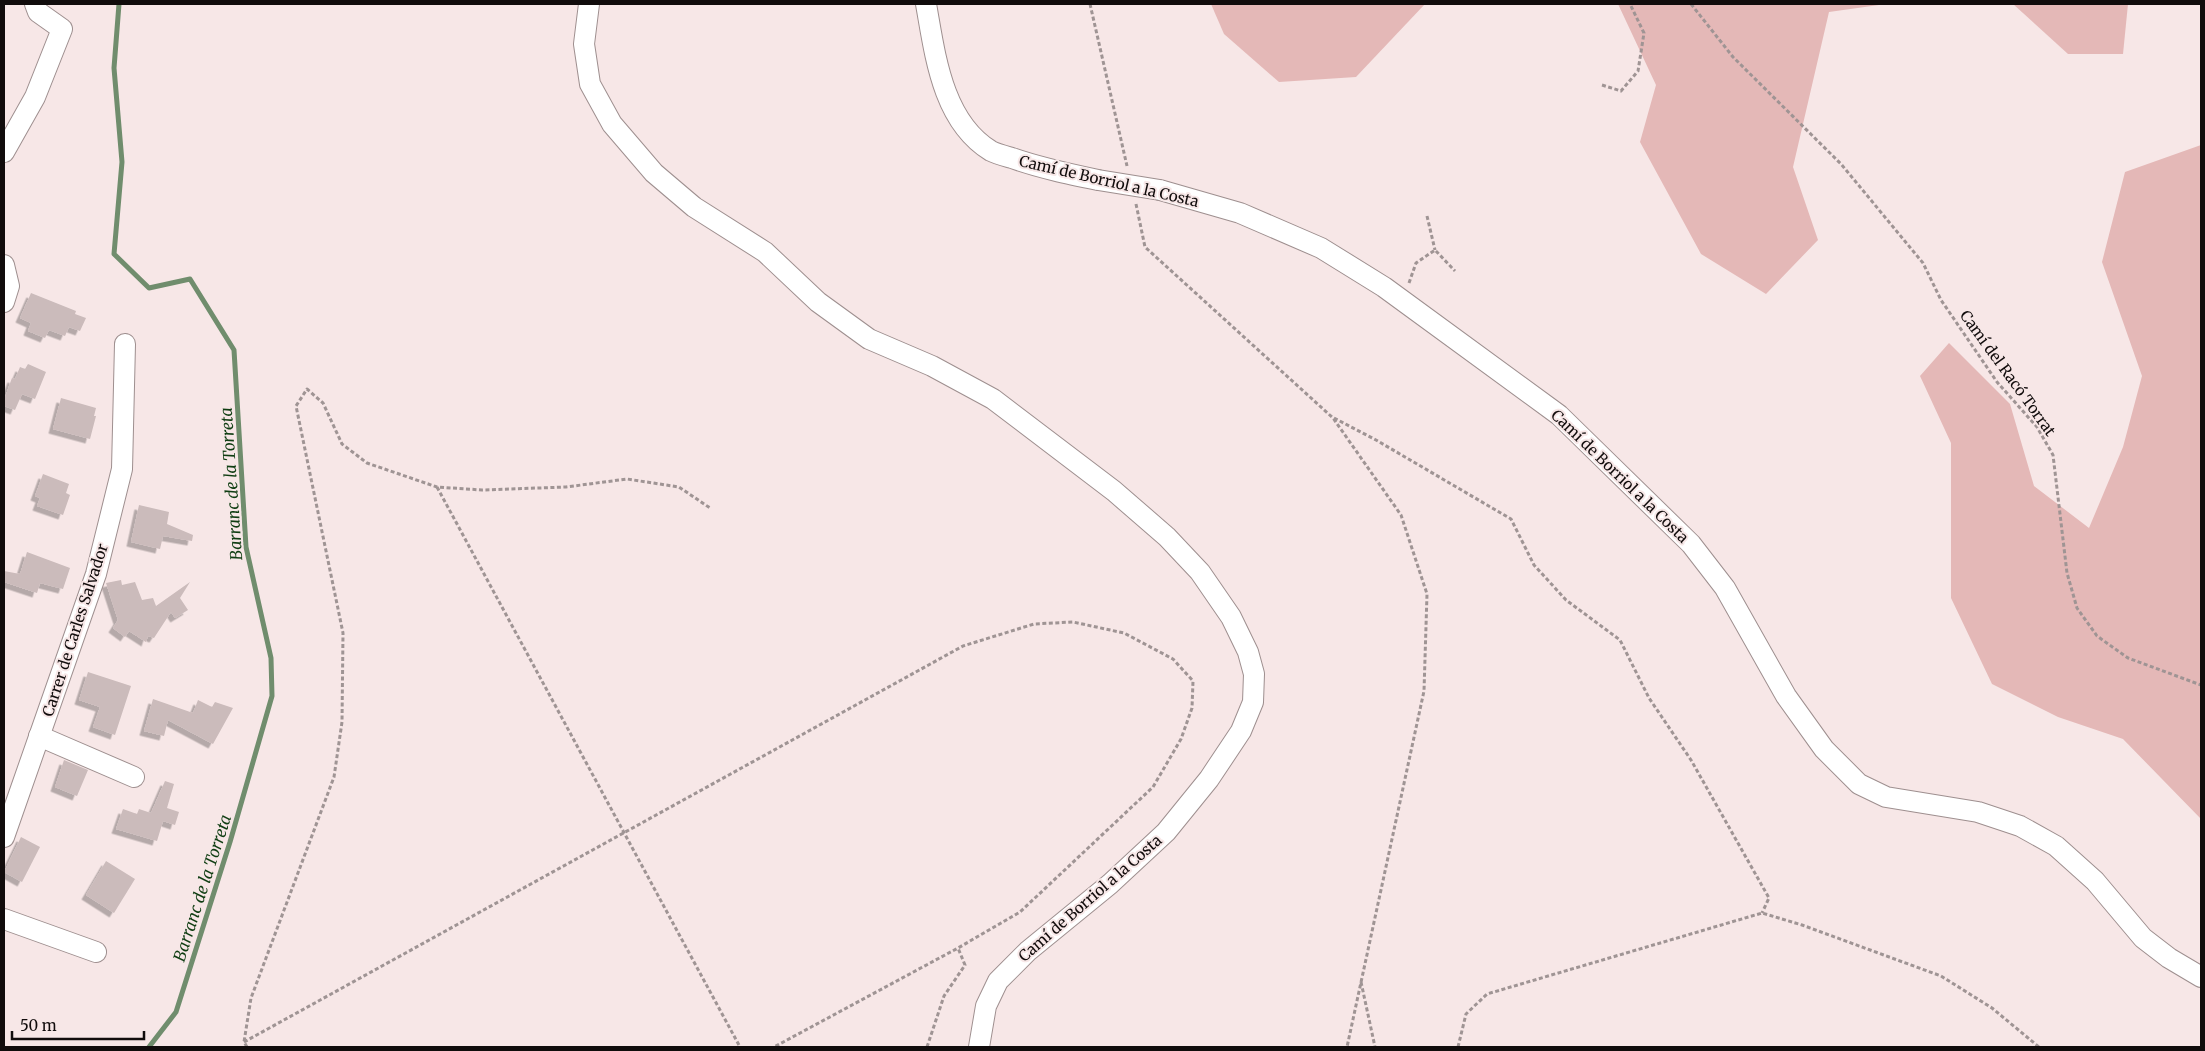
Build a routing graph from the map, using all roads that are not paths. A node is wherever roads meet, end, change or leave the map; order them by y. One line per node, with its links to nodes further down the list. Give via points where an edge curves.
1 (35, 4): 4 (street, via 38,12 62,29 35,97)
2 (589, 4): 14 (street, Camí de Borriol a la Costa, via 584,44 590,84 612,124 654,173 694,207 765,252 818,302 869,339 932,366 993,399 1114,491 1167,536 1200,572 1231,617 1248,652 1254,674 1253,702 1241,731 1220,763 1166,832 1110,884 1028,951 998,981 986,1006)
3 (926, 4): 13 (street, Camí de Borriol a la Costa, bridge, via 937,65 951,103 970,132 991,151 1040,168 1160,190 1240,213 1321,248 1403,300 1560,415 1691,544 1725,588 1786,696 1824,749 1859,784 1886,797 1986,815 2020,826 2056,846 2096,881 2143,938)
4 (4, 152)
5 (4, 265): 6 (street, via 9,286)
6 (4, 302)
7 (125, 344): 8 (street, Carrer de Carles Salvador, via 122,469 96,574)
8 (39, 736): 9 (street, Carrer de Carles Salvador); 10 (street, Carrer de Carles Salvador)
9 (134, 777)
10 (4, 837)
11 (4, 920): 12 (street)
12 (96, 952)
13 (2201, 976)
14 (979, 1047)

